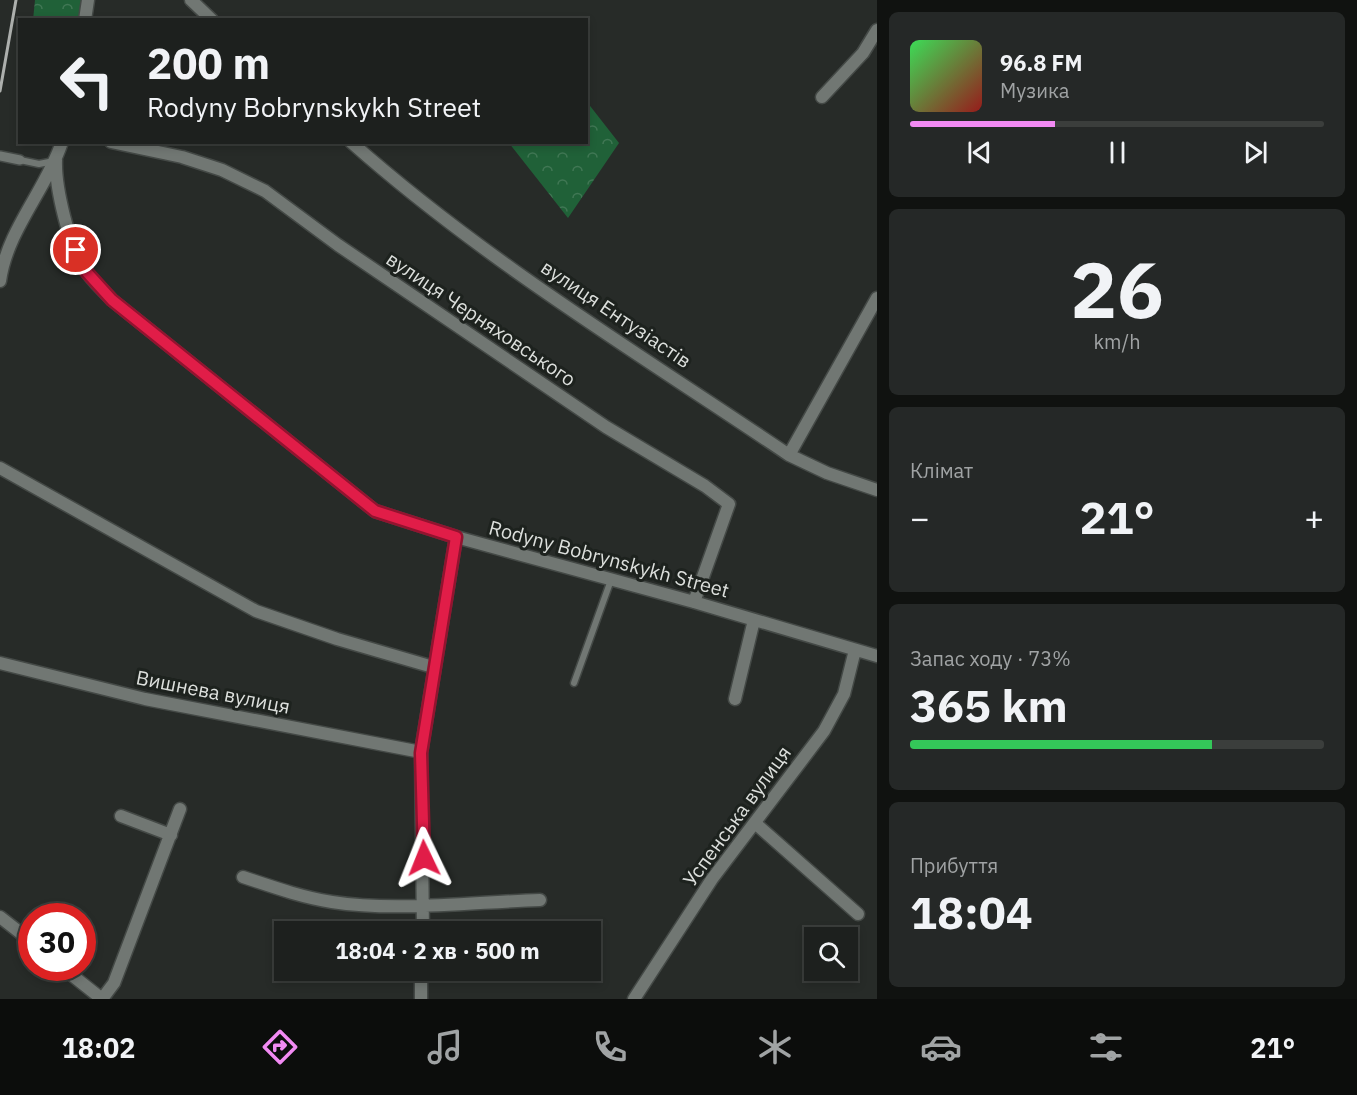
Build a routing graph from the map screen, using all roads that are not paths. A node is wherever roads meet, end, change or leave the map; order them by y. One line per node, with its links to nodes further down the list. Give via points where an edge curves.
1 (88, 0): 3 (street)
2 (191, 0): 4 (street)
3 (85, 18)
4 (210, 18)
5 (877, 30): 6 (street, via 863,53)
6 (822, 97)
7 (61, 144): 12 (street)
8 (120, 144): 20 (street, вулиця Черняховського, via 222,170 265,191 586,413 729,504)
9 (353, 144): 15 (street, вулиця Ентузіастів, via 410,195 500,260)
10 (0, 156): 11 (street)
11 (20, 160): 12 (lane, via 39,164)
12 (56, 160): 13 (street, via 14,237); 18 (street, Rodyny Bobrynskykh Street, via 63,215 83,268 112,300 375,511)
13 (0, 281)
14 (877, 298): 15 (street)
15 (789, 455): 17 (street, вулиця Ентузіастів)
16 (0, 468): 25 (street, via 256,611)
17 (877, 490)
18 (456, 537): 19 (street, Rodyny Bobrynskykh Street); 25 (street)
19 (612, 580): 20 (street, Rodyny Bobrynskykh Street); 26 (lane)
20 (694, 602): 21 (street, Rodyny Bobrynskykh Street)
21 (754, 620): 22 (street, Rodyny Bobrynskykh Street); 27 (street)
22 (855, 650): 23 (street, Rodyny Bobrynskykh Street); 31 (street, Успенська вулиця, via 844,694 824,731)
23 (877, 656)
24 (0, 663): 28 (street, Вишнева вулиця, via 145,699)
25 (433, 667): 28 (street)
26 (574, 683)
27 (735, 699)
28 (421, 753): 35 (street)
29 (180, 809): 32 (street)
30 (122, 816): 32 (street)
31 (754, 823): 36 (street); 44 (street, Успенська вулиця, via 712,879)
32 (171, 835): 42 (street, via 114,983)
33 (243, 877): 35 (street, via 282,891 333,902)
34 (540, 900): 35 (street)
35 (424, 904): 38 (street)
36 (858, 914)
37 (0, 916): 39 (street)
38 (423, 921)
39 (18, 931)
40 (79, 981): 42 (street)
41 (421, 981): 43 (street)
42 (102, 999)
43 (421, 999)
44 (634, 999)

